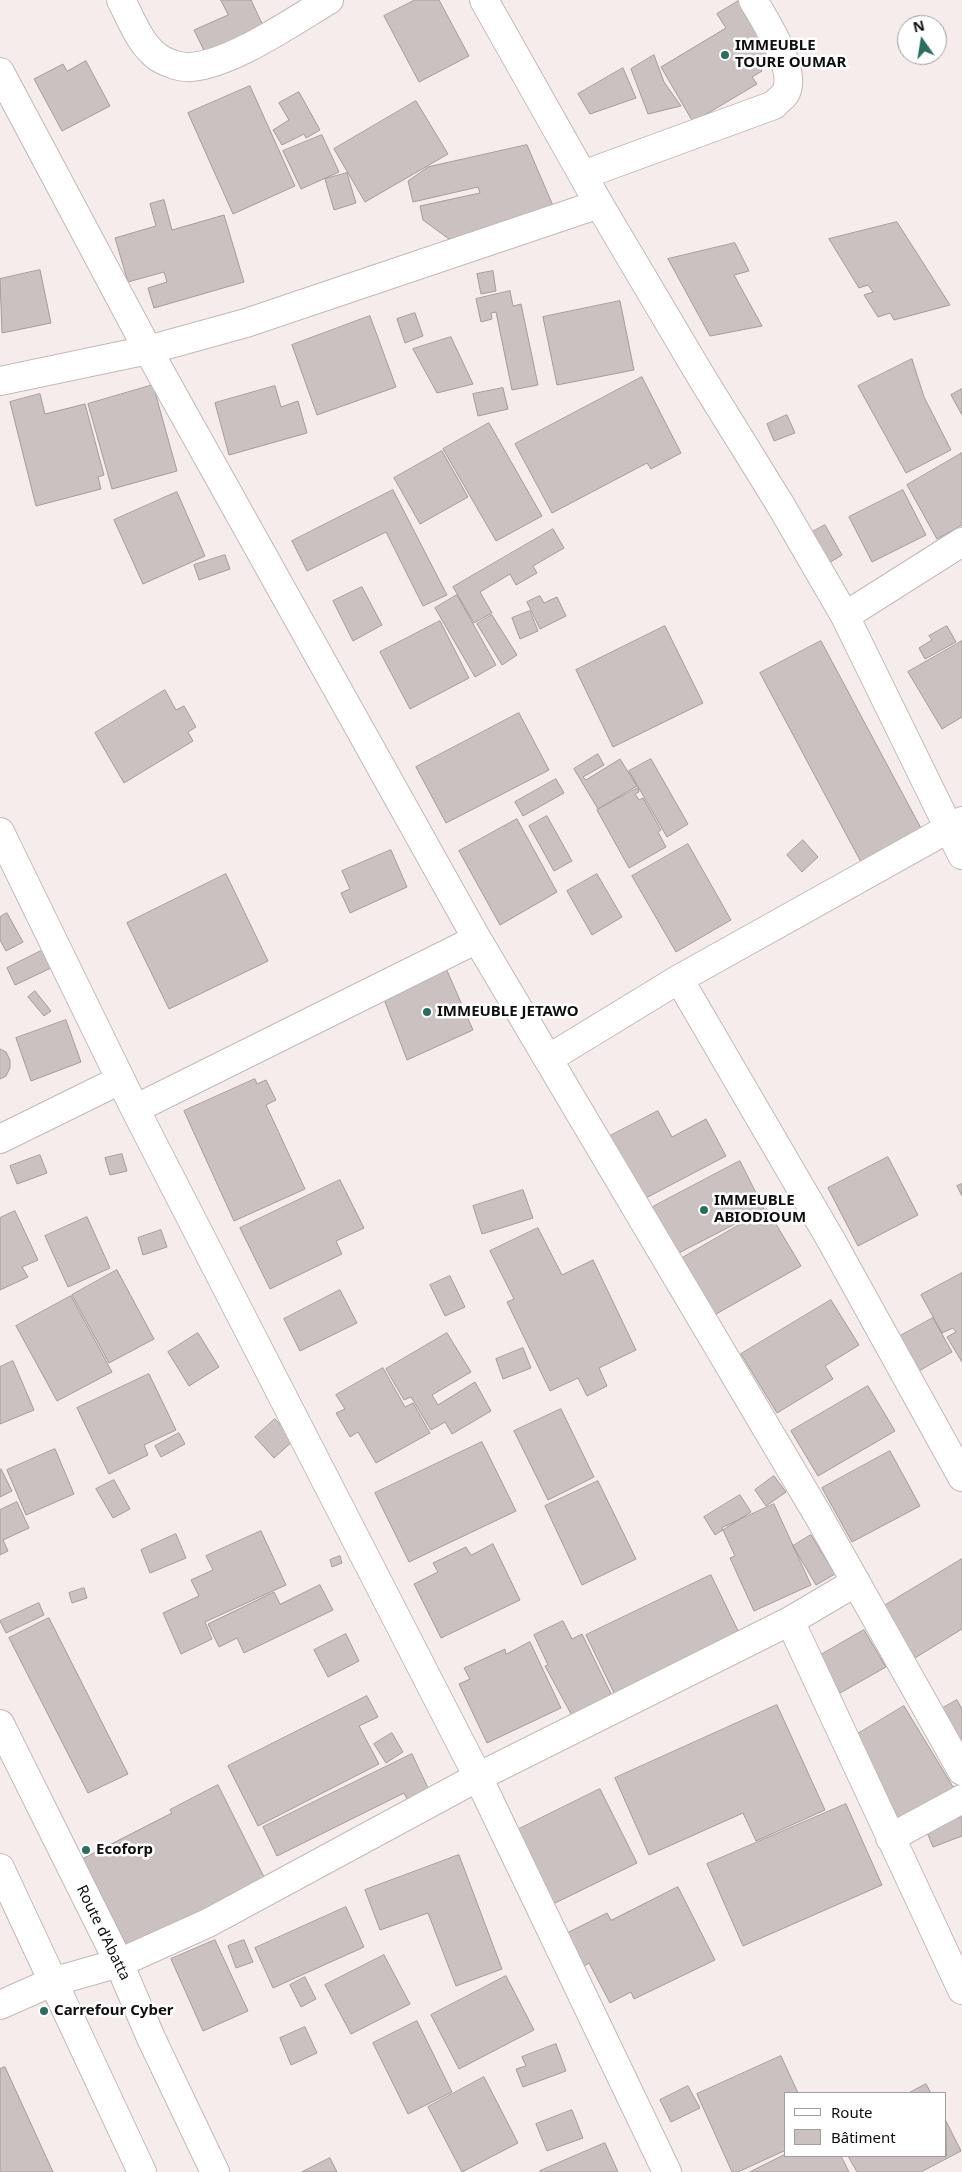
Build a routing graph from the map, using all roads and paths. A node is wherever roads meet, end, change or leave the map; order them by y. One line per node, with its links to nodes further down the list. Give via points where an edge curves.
1 (121, 0): 2 (street, via 144,42 158,57 190,67 209,64 234,54)
2 (329, 0)
3 (484, 0): 6 (street)
4 (753, 0): 6 (street, via 784,60 786,92 774,105)
5 (0, 72): 8 (street)
6 (583, 175): 7 (street)
7 (599, 204): 8 (street, via 246,323); 11 (street)
8 (148, 350): 9 (street); 15 (street)
9 (0, 381)
10 (962, 542): 11 (street)
11 (845, 616): 12 (street)
12 (956, 825): 14 (street); 16 (street)
13 (0, 832): 18 (street)
14 (962, 855)
15 (477, 939): 17 (street); 19 (street)
16 (679, 979): 17 (street); 21 (street, via 831,1240)
17 (548, 1059): 22 (street)
18 (120, 1080): 19 (street); 20 (street)
19 (135, 1109): 26 (street)
20 (0, 1139)
21 (962, 1477)
22 (856, 1582): 23 (street); 25 (street)
23 (790, 1621): 26 (street); 28 (street)
24 (0, 1724): 30 (street, Route d'Abatta)
25 (962, 1771)
26 (478, 1778): 30 (street, via 208,1923); 36 (street)
27 (962, 1799): 28 (street)
28 (890, 1838): 32 (street)
29 (0, 1868): 31 (street)
30 (119, 1963): 31 (street); 35 (street, Route d'Abatta)
31 (52, 1982): 33 (street); 34 (street)
32 (962, 1990)
33 (0, 2005)
34 (142, 2172)
35 (215, 2172)
36 (667, 2172)

